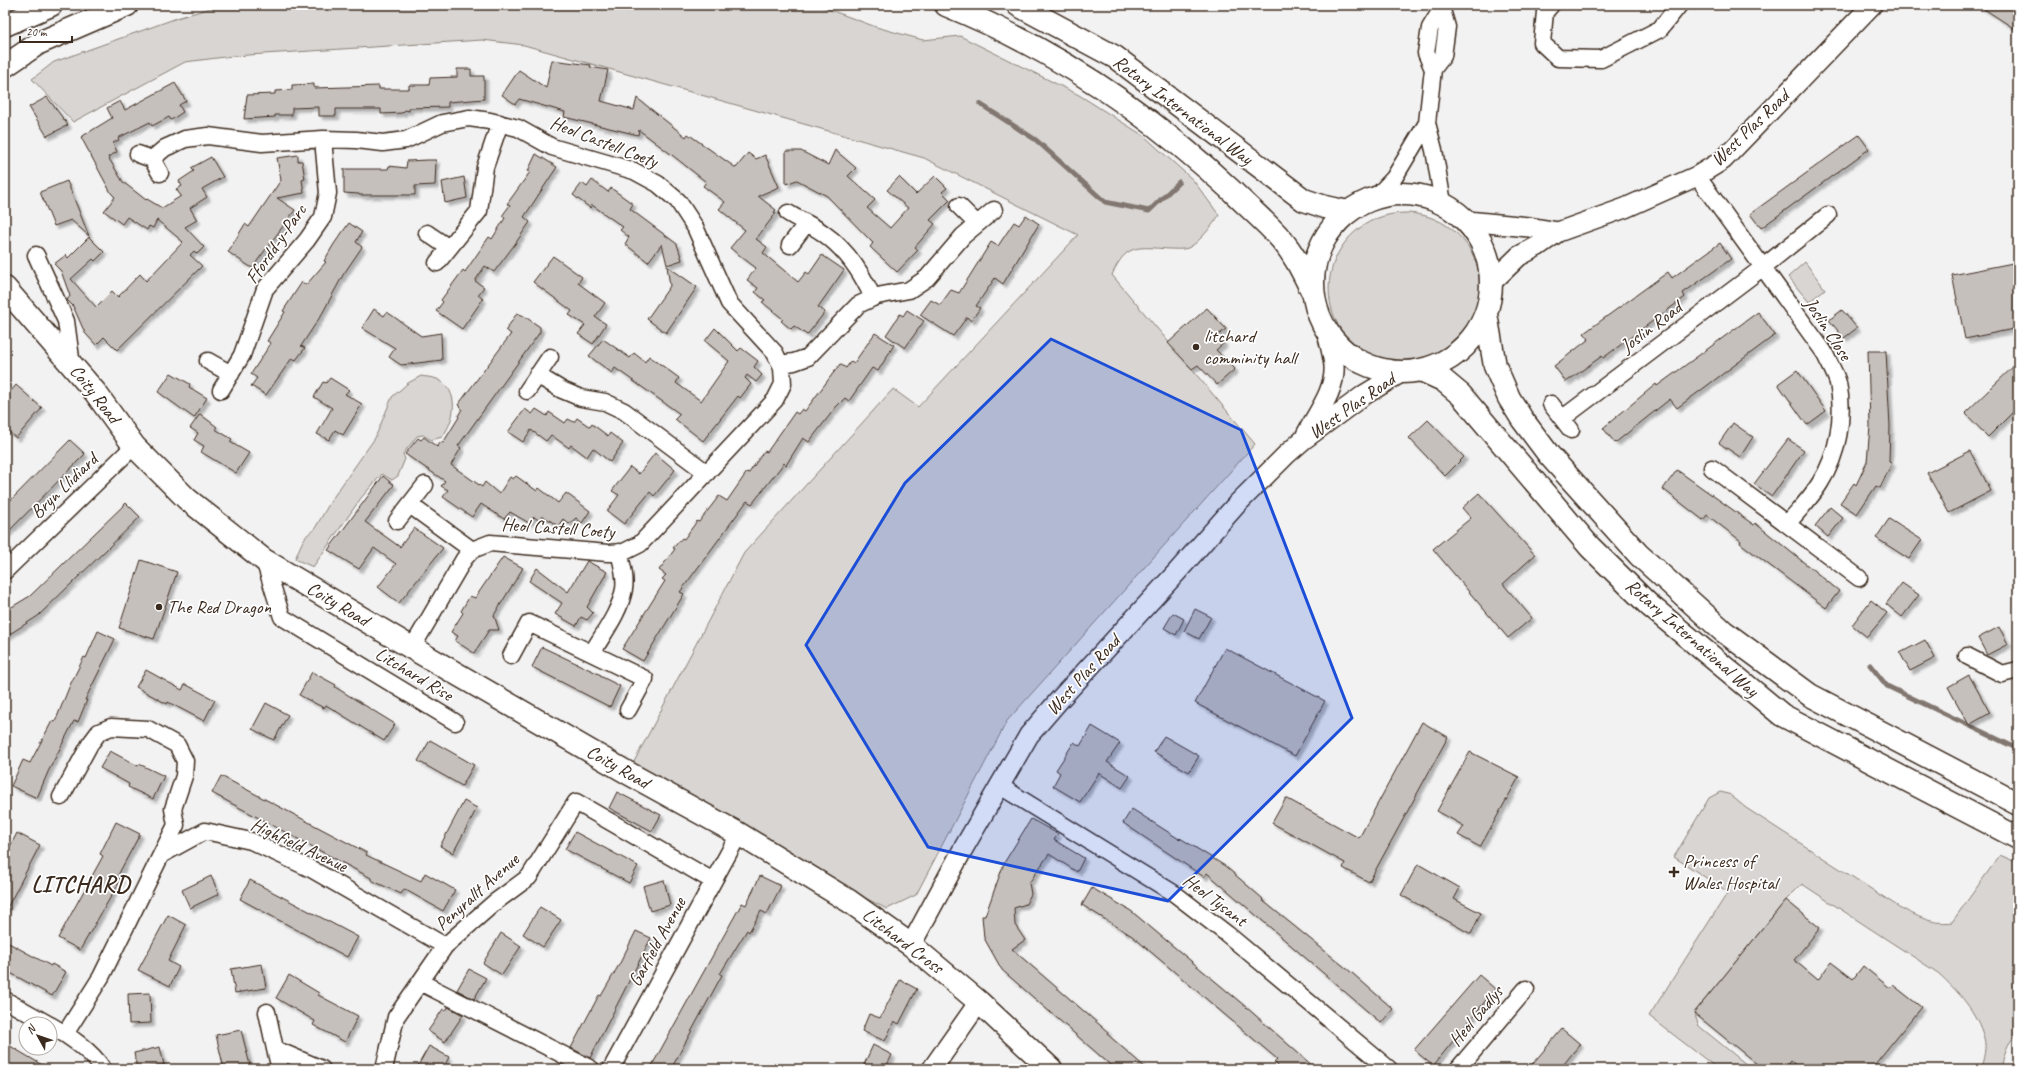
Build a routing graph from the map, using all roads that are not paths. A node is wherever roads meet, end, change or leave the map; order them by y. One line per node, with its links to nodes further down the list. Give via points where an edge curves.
1 (51, 5): 9 (main road)
2 (127, 5): 10 (main road, via 39,42)
3 (946, 5): 35 (main road, Rotary International Way, via 1030,45 1089,79 1150,121 1201,163 1281,240)
4 (1018, 5): 20 (main road, Rotary International Way, via 1115,57 1304,200)
5 (1551, 5): 6 (street, via 1545,12 1542,43 1558,58 1601,59 1660,29)
6 (1679, 5)
7 (1872, 5): 15 (street, West Plas Road, via 1723,160)
8 (1443, 8): 12 (street, via 1448,27 1443,56 1433,69)
9 (5, 25)
10 (5, 66)
11 (500, 123): 13 (street, Heol Castell Coety, via 468,118 442,123 406,140 382,143); 29 (street, via 485,167 479,211); 41 (street, Heol Castell Coety, via 518,128 552,146 634,171 658,184 678,201 695,227 729,303 775,353)
12 (1427, 123): 16 (street, via 1394,178); 17 (street)
13 (323, 139): 14 (street, via 262,143 208,136 185,139 165,148); 44 (street, Ffordd-y-Parc, via 328,193 323,217 265,289 242,355)
14 (150, 162)
15 (1697, 176): 26 (street, West Plas Road, via 1625,208); 32 (street)
16 (1376, 197): 17 (main road, via 1410,194); 20 (main road)
17 (1443, 203): 23 (main road)
18 (959, 206): 25 (street)
19 (994, 210): 25 (street)
20 (1348, 212): 35 (main road, via 1335,225 1317,257)
21 (788, 213): 24 (street)
22 (1828, 215): 32 (street, Joslin Road)
23 (1467, 221): 26 (street, West Plas Road); 33 (main road, via 1486,253)
24 (806, 224): 28 (street); 36 (street, via 823,233 842,250 864,279)
25 (977, 224): 36 (street, via 963,236 927,278 908,290)
26 (1558, 232): 33 (street, West Plas Road, via 1519,256)
27 (427, 233): 29 (street)
28 (790, 245)
29 (449, 248): 31 (street)
30 (36, 255): 42 (street, via 66,321)
31 (438, 263)
32 (1762, 268): 48 (street, Joslin Road, via 1567,424); 56 (street, Joslin Close, via 1824,352 1838,382 1841,411 1839,436 1826,472 1820,484)
33 (1492, 282): 37 (main road)
34 (5, 288): 42 (main road, Coity Road)
35 (1314, 294): 38 (main road, Rotary International Way, via 1318,312)
36 (873, 298): 41 (street, via 858,305 808,357)
37 (1486, 314): 43 (main road, via 1476,334 1461,350 1442,362); 71 (main road, Rotary International Way, via 1495,366 1509,398 1522,419 1549,455 1639,555 1723,631 1810,695)
38 (1326, 329): 43 (main road, Rotary International Way, via 1346,352 1372,367); 49 (street, West Plas Road, via 1334,367 1333,378 1328,394)
39 (550, 357): 45 (street)
40 (208, 361): 44 (street)
41 (780, 364): 52 (street, Heol Castell Coety, via 783,384 775,400)
42 (72, 366): 50 (main road, Coity Road, via 95,392)
43 (1411, 371): 49 (street, West Plas Road, via 1364,395); 73 (main road, Rotary International Way, via 1444,380 1461,395 1590,547 1649,605 1782,714)
44 (231, 374): 46 (street, Ffordd-y-Parc)
45 (537, 375): 47 (street); 52 (street, via 581,398 605,402 624,411)
46 (221, 390)
47 (527, 391)
48 (1551, 404)
49 (1303, 440): 69 (street, West Plas Road, via 1237,504 1065,693 1029,735)
50 (134, 446): 59 (main road, Coity Road, via 187,499); 60 (street, Bryn Llidiard)
51 (1712, 468): 56 (street)
52 (707, 472): 58 (street, Heol Castell Coety, via 640,544 624,552)
53 (425, 484): 54 (street)
54 (410, 504): 55 (street); 57 (street)
55 (397, 521)
56 (1787, 524): 61 (street)
57 (472, 550): 58 (street, Heol Castell Coety, via 490,543); 62 (street, via 464,559)
58 (618, 552): 63 (street, via 623,568 624,589 616,610)
59 (264, 560): 62 (main road, Coity Road); 68 (street, Litchard Rise, via 282,617)
60 (5, 571)
61 (1859, 578)
62 (412, 648): 72 (main road, Coity Road)
63 (592, 653): 64 (street, via 529,623); 67 (street, via 645,679)
64 (511, 656)
65 (1967, 656): 66 (street, via 2002,674)
66 (2018, 670)
67 (628, 710)
68 (455, 722)
69 (1000, 786): 76 (street, West Plas Road); 95 (street, Heol Tysant, via 1175,894)
70 (61, 797): 74 (street, via 99,732 111,727 148,729 177,744 185,761 184,776 173,809 176,825)
71 (2018, 804)
72 (739, 834): 75 (street, Garfield Avenue); 76 (main road, Litchard Cross, via 856,905)
73 (2018, 838)
74 (161, 855): 77 (street, Highfield Avenue, via 206,832 251,840 313,870); 85 (street, via 101,977)
75 (713, 881): 77 (street, Penyrallt Avenue, via 576,802 529,877 494,903); 92 (street, Garfield Avenue)
76 (910, 945): 81 (main road, Litchard Cross)
77 (445, 946): 78 (street, Penyrallt Avenue)
78 (420, 982): 90 (street, Penyrallt Avenue, via 396,1017); 91 (street)
79 (1526, 989): 96 (street, Heol Gadlys)
80 (5, 1000): 83 (street)
81 (979, 1002): 93 (street); 94 (main road, Litchard Cross)
82 (267, 1012): 86 (street)
83 (33, 1016)
84 (58, 1030): 85 (street)
85 (65, 1034): 87 (street, via 98,1061)
86 (275, 1049): 88 (street); 89 (street)
87 (103, 1069)
88 (280, 1069)
89 (322, 1069)
90 (384, 1069)
91 (591, 1069)
92 (611, 1069)
93 (932, 1069)
94 (1051, 1069)
95 (1389, 1069)
96 (1458, 1069)

